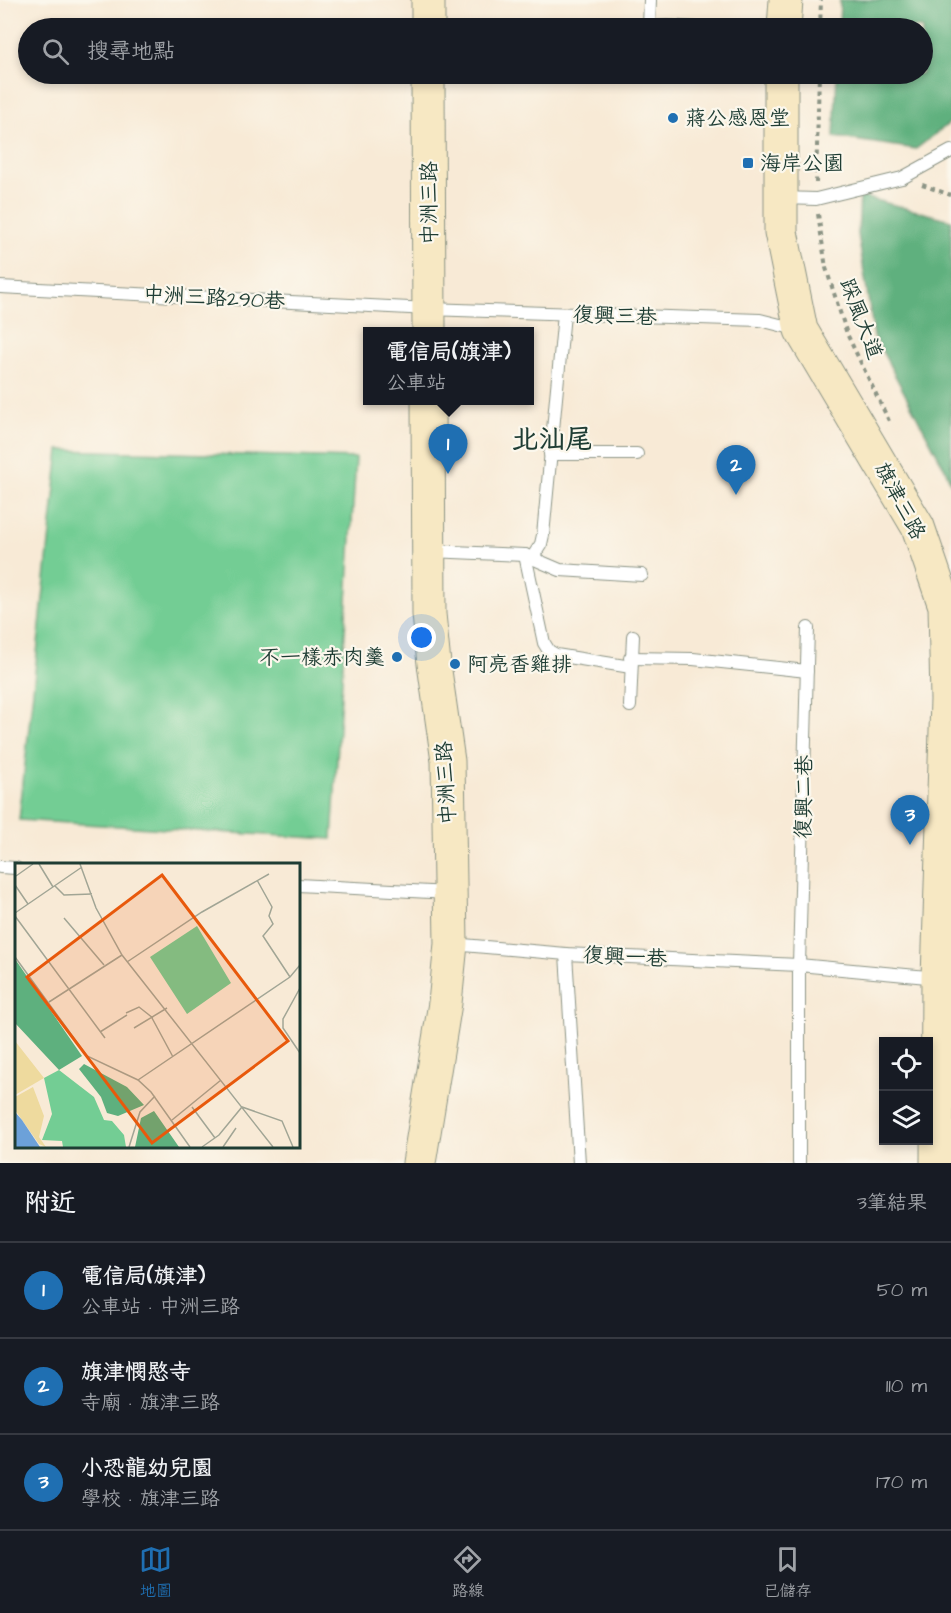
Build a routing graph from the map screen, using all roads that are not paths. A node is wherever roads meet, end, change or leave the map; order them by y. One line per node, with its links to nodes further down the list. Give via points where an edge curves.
1 (428, 0): 4 (street)
2 (650, 0): 5 (lane)
3 (786, 0): 6 (street)
4 (428, 18)
5 (646, 18)
6 (785, 18)
7 (428, 84): 13 (street, 中洲三路)
8 (782, 84): 10 (street, 旗津三路)
9 (951, 151): 10 (lane, via 902,178 816,199)
10 (781, 198): 14 (street, 旗津三路, via 781,232)
11 (0, 287): 13 (lane, 中洲三路290巷)
12 (564, 314): 13 (lane, 復興三巷); 14 (lane, 復興三巷, via 760,320); 16 (lane)
13 (429, 320)
14 (801, 330): 33 (street, 旗津三路, via 918,527 945,606 947,700)
15 (428, 405): 18 (street, 中洲三路)
16 (550, 454): 17 (lane); 19 (lane, via 543,535 541,544)
17 (637, 454)
18 (429, 551): 19 (lane); 29 (street, 中洲三路, via 429,614 448,761)
19 (528, 557): 20 (lane, via 560,570); 23 (lane, via 544,643 549,651 556,655)
20 (642, 575)
21 (808, 628): 24 (lane, 復興二巷)
22 (633, 636): 23 (lane)
23 (631, 662): 24 (lane, via 693,659); 25 (lane)
24 (807, 671): 32 (lane, 復興二巷)
25 (630, 706)
26 (0, 867): 27 (lane)
27 (15, 868)
28 (300, 885): 29 (lane)
29 (450, 893): 30 (street, 中洲三路)
30 (451, 944): 31 (lane, 復興一巷); 34 (street, 中洲三路)
31 (566, 954): 32 (lane, 復興一巷); 35 (lane)
32 (799, 965): 33 (lane, 復興一巷); 36 (lane)
33 (938, 978): 37 (street, 旗津三路)
34 (419, 1163)
35 (579, 1163)
36 (799, 1163)
37 (937, 1163)

